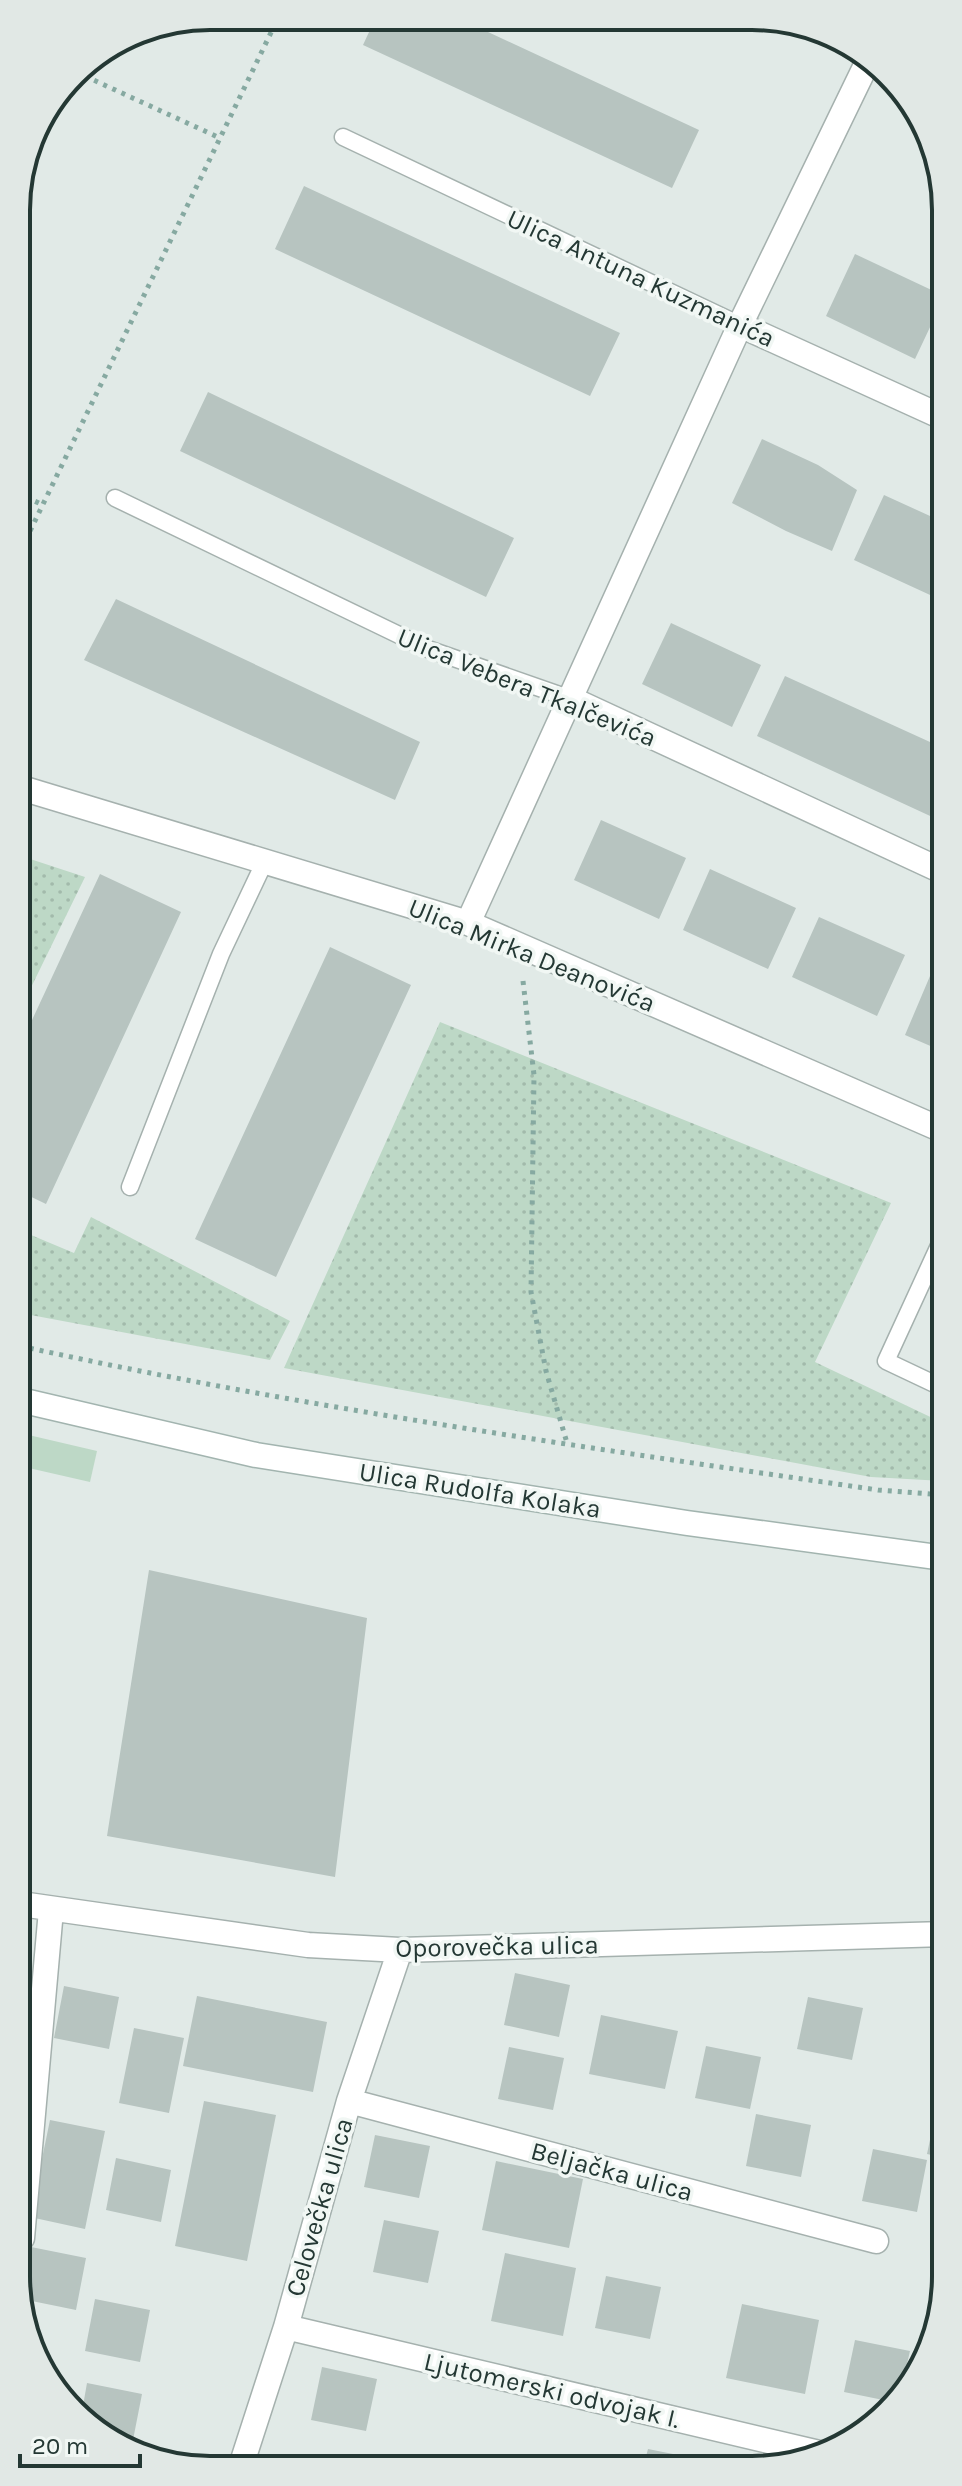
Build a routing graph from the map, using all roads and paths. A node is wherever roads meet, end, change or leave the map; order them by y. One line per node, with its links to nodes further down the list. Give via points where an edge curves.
1 (272, 30): 5 (path)
2 (864, 69): 6 (street)
3 (88, 78): 5 (path)
4 (343, 137): 6 (lane, Ulica Antuna Kuzmanića)
5 (220, 138): 10 (path)
6 (740, 325): 7 (street, Ulica Antuna Kuzmanića); 12 (street)
7 (932, 412)
8 (115, 498): 12 (lane, Ulica Vebera Tkalčevića, via 428,649)
9 (30, 499): 10 (path)
10 (43, 505): 11 (path)
11 (30, 532)
12 (571, 699): 15 (street, Ulica Vebera Tkalčevića); 16 (street)
13 (30, 791): 14 (street, Ulica Mirka Deanovića)
14 (265, 861): 16 (street, Ulica Mirka Deanovića); 19 (lane, via 221,954)
15 (932, 866)
16 (468, 923): 18 (street, Ulica Mirka Deanovića)
17 (526, 1015): 24 (path, via 534,1075 531,1292)
18 (932, 1126)
19 (130, 1187)
20 (932, 1261): 22 (lane, via 886,1361)
21 (30, 1348): 24 (path, via 341,1408)
22 (932, 1383)
23 (30, 1402): 26 (street, Ulica Rudolfa Kolaka, via 256,1455)
24 (567, 1443): 25 (path)
25 (932, 1494)
26 (932, 1556)
27 (30, 1906): 28 (street, Oporovečka ulica)
28 (51, 1910): 30 (street, Oporovečka ulica, via 308,1945); 32 (street)
29 (932, 1934): 30 (street, Oporovečka ulica)
30 (400, 1950): 31 (street, Celovečka ulica)
31 (349, 2101): 33 (street, Beljačka ulica); 34 (street, Celovečka ulica)
32 (30, 2148)
33 (876, 2241)
34 (286, 2327): 35 (street, Ljutomerski odvojak I.); 36 (street, Celovečka ulica)
35 (801, 2449)
36 (244, 2456)

